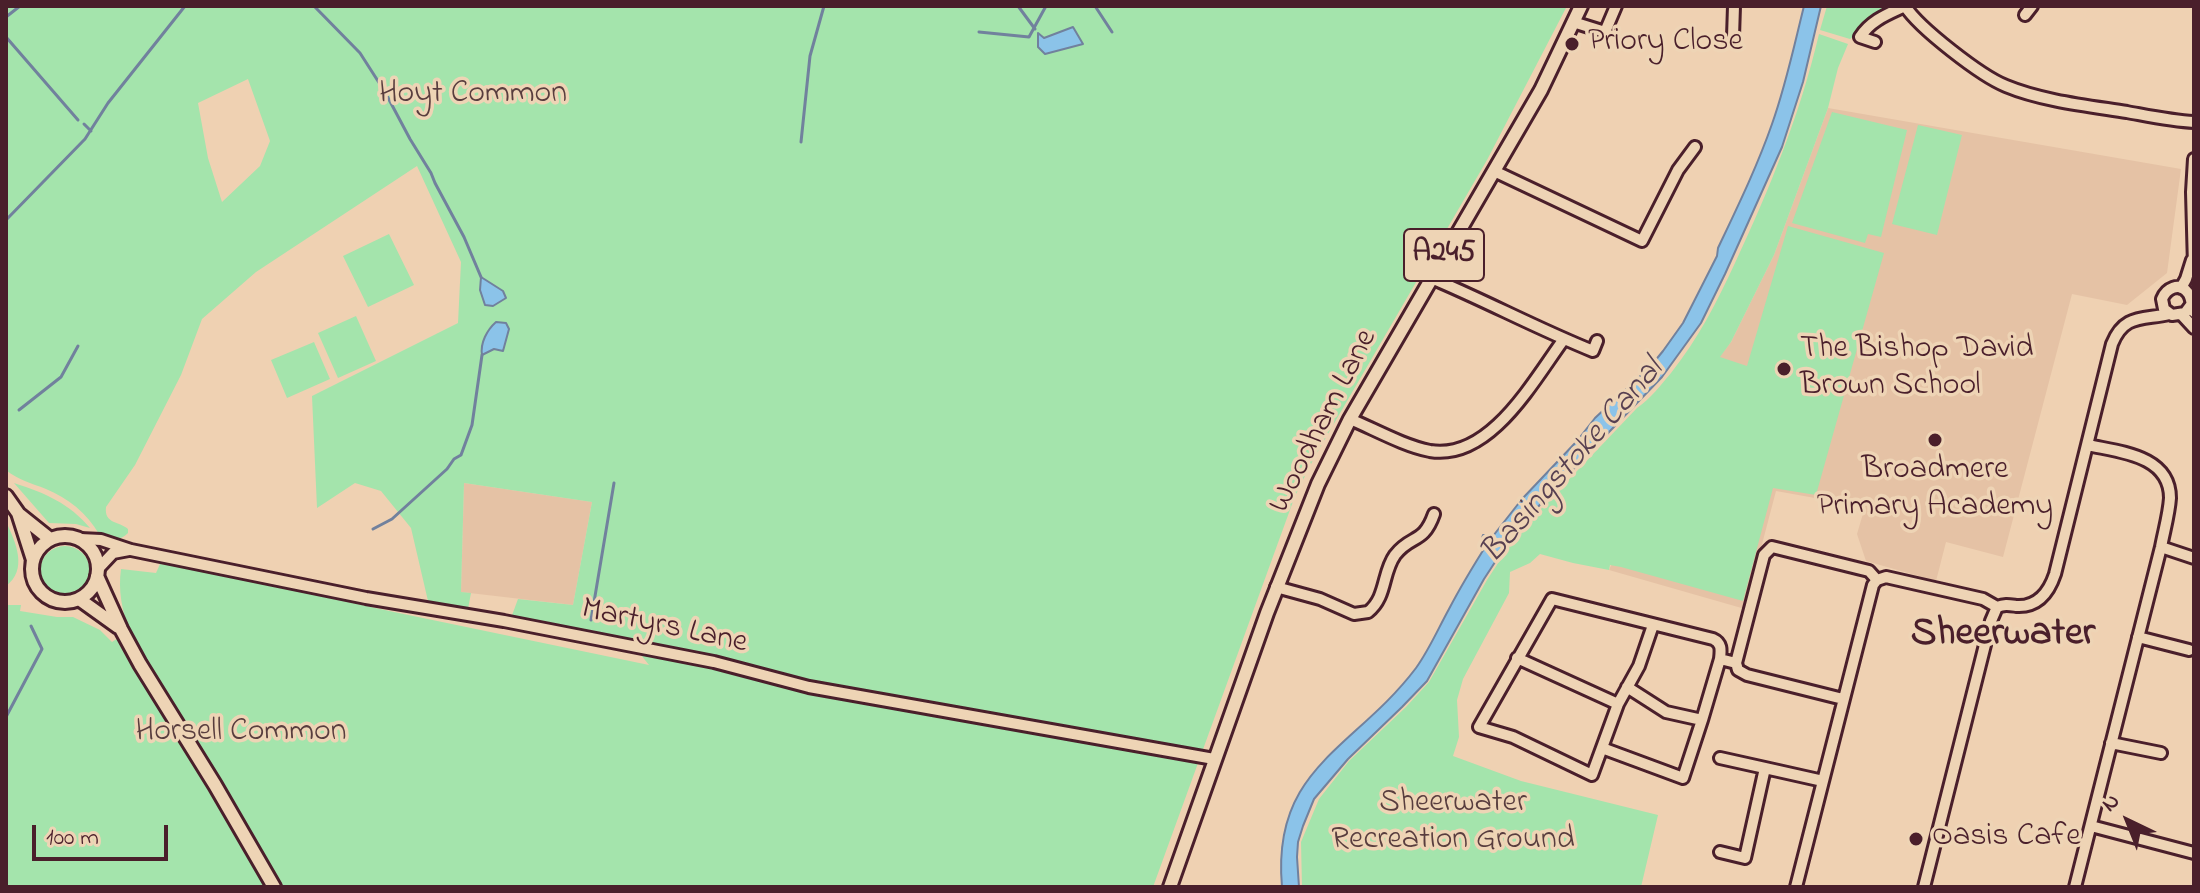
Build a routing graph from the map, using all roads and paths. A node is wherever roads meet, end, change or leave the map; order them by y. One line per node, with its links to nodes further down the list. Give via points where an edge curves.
1 (1581, 6): 5 (main road, Woodham Lane / A245)
2 (1616, 6): 5 (street, via 1605,32)
3 (1734, 6): 6 (street)
4 (1905, 6): 7 (street, via 1873,22 1860,37); 8 (street, via 1932,34 2005,86 2091,107)
5 (1573, 22): 11 (main road, Woodham Lane / A245)
6 (1733, 37)
7 (1875, 42)
8 (2194, 122)
9 (1695, 147): 11 (street, via 1642,241)
10 (2194, 159): 12 (street)
11 (1494, 171): 14 (main road, Woodham Lane / A245)
12 (2193, 262): 15 (street, via 2186,279)
13 (2194, 276): 15 (street)
14 (1431, 278): 19 (street); 21 (main road, Woodham Lane / A245)
15 (2189, 299): 16 (street, via 2172,287 2162,299); 17 (street)
16 (2166, 310): 17 (street); 22 (street, via 2125,324 2116,333)
17 (2182, 315): 18 (street)
18 (2194, 328)
19 (1564, 339): 20 (street, via 1593,351); 21 (street, via 1517,403 1466,448 1421,449)
20 (1597, 341)
21 (1350, 419): 34 (main road, Woodham Lane / A245)
22 (2088, 445): 28 (street, via 2146,460 2162,474 2170,495); 36 (street, via 2049,590 2029,605)
23 (6, 496): 24 (main road)
24 (18, 513): 26 (main road); 31 (main road)
25 (1434, 514): 34 (street, via 1428,530 1397,553 1380,599 1368,612 1354,614)
26 (50, 539): 27 (main road); 31 (main road)
27 (80, 539): 29 (street, Martyrs Lane); 32 (main road, via 95,555)
28 (2161, 547): 30 (street); 39 (street)
29 (131, 550): 32 (street, via 113,553); 50 (street, Martyrs Lane, via 714,662 809,687 1187,755)
30 (2194, 558)
31 (33, 560): 35 (main road, via 33,579 44,595 60,602)
32 (97, 573): 35 (main road, via 89,592); 38 (main road)
33 (1877, 580): 36 (street, via 1886,577 1983,599); 43 (street, via 1869,571 1772,547 1764,555); 45 (street)
34 (1276, 587): 50 (main road, Woodham Lane / A245)
35 (79, 599): 38 (main road)
36 (1997, 607): 61 (street)
37 (1653, 625): 41 (street, via 1552,599); 42 (street, via 1718,641); 44 (street)
38 (121, 629): 58 (main road)
39 (2138, 637): 40 (street); 48 (street)
40 (2189, 650)
41 (1517, 658): 46 (street); 49 (street, via 1479,727 1513,737 1592,775)
42 (1720, 659): 43 (street); 47 (street)
43 (1736, 663): 45 (street, via 1741,673)
44 (1627, 687): 46 (street); 47 (street, via 1666,712)
45 (1843, 699): 54 (street)
46 (1618, 704): 49 (street)
47 (1702, 720): 49 (street, via 1683,778)
48 (2111, 743): 51 (street); 55 (street)
49 (1602, 748)
50 (1216, 753): 59 (main road, Woodham Lane / A245)
51 (2161, 753)
52 (1720, 758): 53 (street)
53 (1765, 768): 54 (street); 56 (street, via 1745,858)
54 (1823, 781): 60 (street)
55 (2091, 826): 57 (street); 62 (street)
56 (1720, 852)
57 (2194, 853)
58 (274, 887)
59 (1170, 887)
60 (1796, 887)
61 (1924, 887)
62 (2075, 887)

